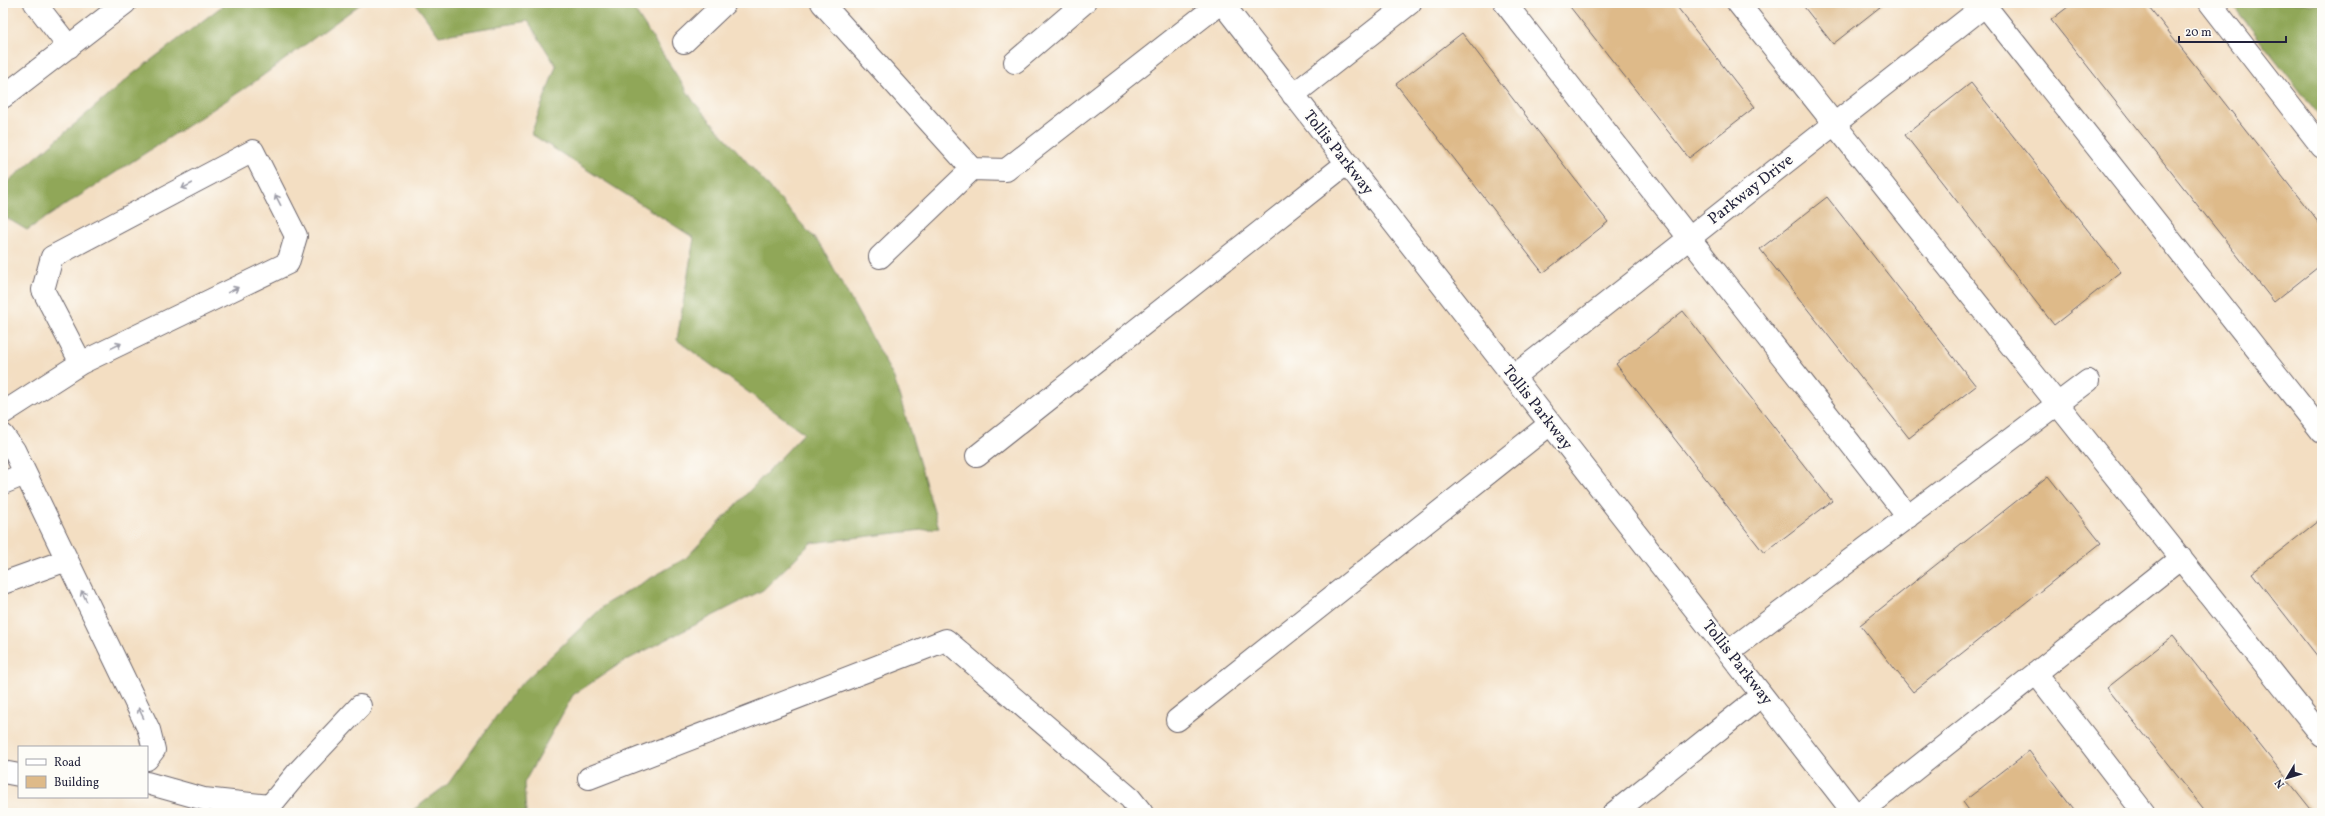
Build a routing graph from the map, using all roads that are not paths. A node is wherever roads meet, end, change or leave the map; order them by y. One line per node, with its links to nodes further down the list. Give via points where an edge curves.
1 (35, 3): 13 (street)
2 (125, 3): 13 (street)
3 (725, 3): 12 (street)
4 (822, 3): 20 (street)
5 (1084, 3): 14 (street)
6 (1221, 3): 15 (street, Tollis Parkway); 20 (street, via 1006,170)
7 (1410, 3): 15 (street)
8 (1505, 3): 21 (street)
9 (1738, 3): 17 (street)
10 (2210, 3): 18 (street)
11 (1985, 4): 17 (street, Parkway Drive); 29 (street)
12 (684, 42)
13 (69, 47): 16 (street)
14 (1015, 62)
15 (1293, 94): 19 (street, Tollis Parkway)
16 (3, 97)
17 (1834, 124): 21 (street, Parkway Drive); 26 (street)
18 (2322, 148)
19 (1347, 163): 24 (street, Tollis Parkway); 31 (street)
20 (972, 169): 22 (street)
21 (1690, 237): 24 (street, Parkway Drive); 34 (street)
22 (880, 257)
23 (81, 363): 23 (street, one-way to 23, via 288,263 296,236 253,151 52,257 43,290); 27 (street)
24 (1513, 377): 28 (street, Tollis Parkway)
25 (2088, 381): 26 (street)
26 (2058, 404): 34 (street); 35 (street)
27 (3, 413)
28 (1550, 424): 38 (street, Tollis Parkway); 42 (street)
29 (2322, 432)
30 (3, 435): 32 (street, via 14,450)
31 (977, 456)
32 (25, 474): 33 (street); 36 (street)
33 (3, 484)
34 (1908, 517): 38 (street)
35 (2181, 558): 39 (street); 43 (street)
36 (66, 560): 37 (street); 44 (street, one-way to 36, via 149,730)
37 (3, 583)
38 (1728, 652): 40 (street, Tollis Parkway)
39 (2036, 673): 52 (street); 53 (street)
40 (1762, 695): 50 (street); 51 (street, Tollis Parkway)
41 (360, 706): 48 (street, via 270,806 204,799)
42 (1177, 720)
43 (2322, 736)
44 (151, 754)
45 (3, 772): 46 (street)
46 (18, 774)
47 (589, 778): 49 (street, via 946,640 1130,798)
48 (148, 783)
49 (1142, 813)
50 (1614, 813)
51 (1854, 813)
52 (1860, 813)
53 (2144, 813)

